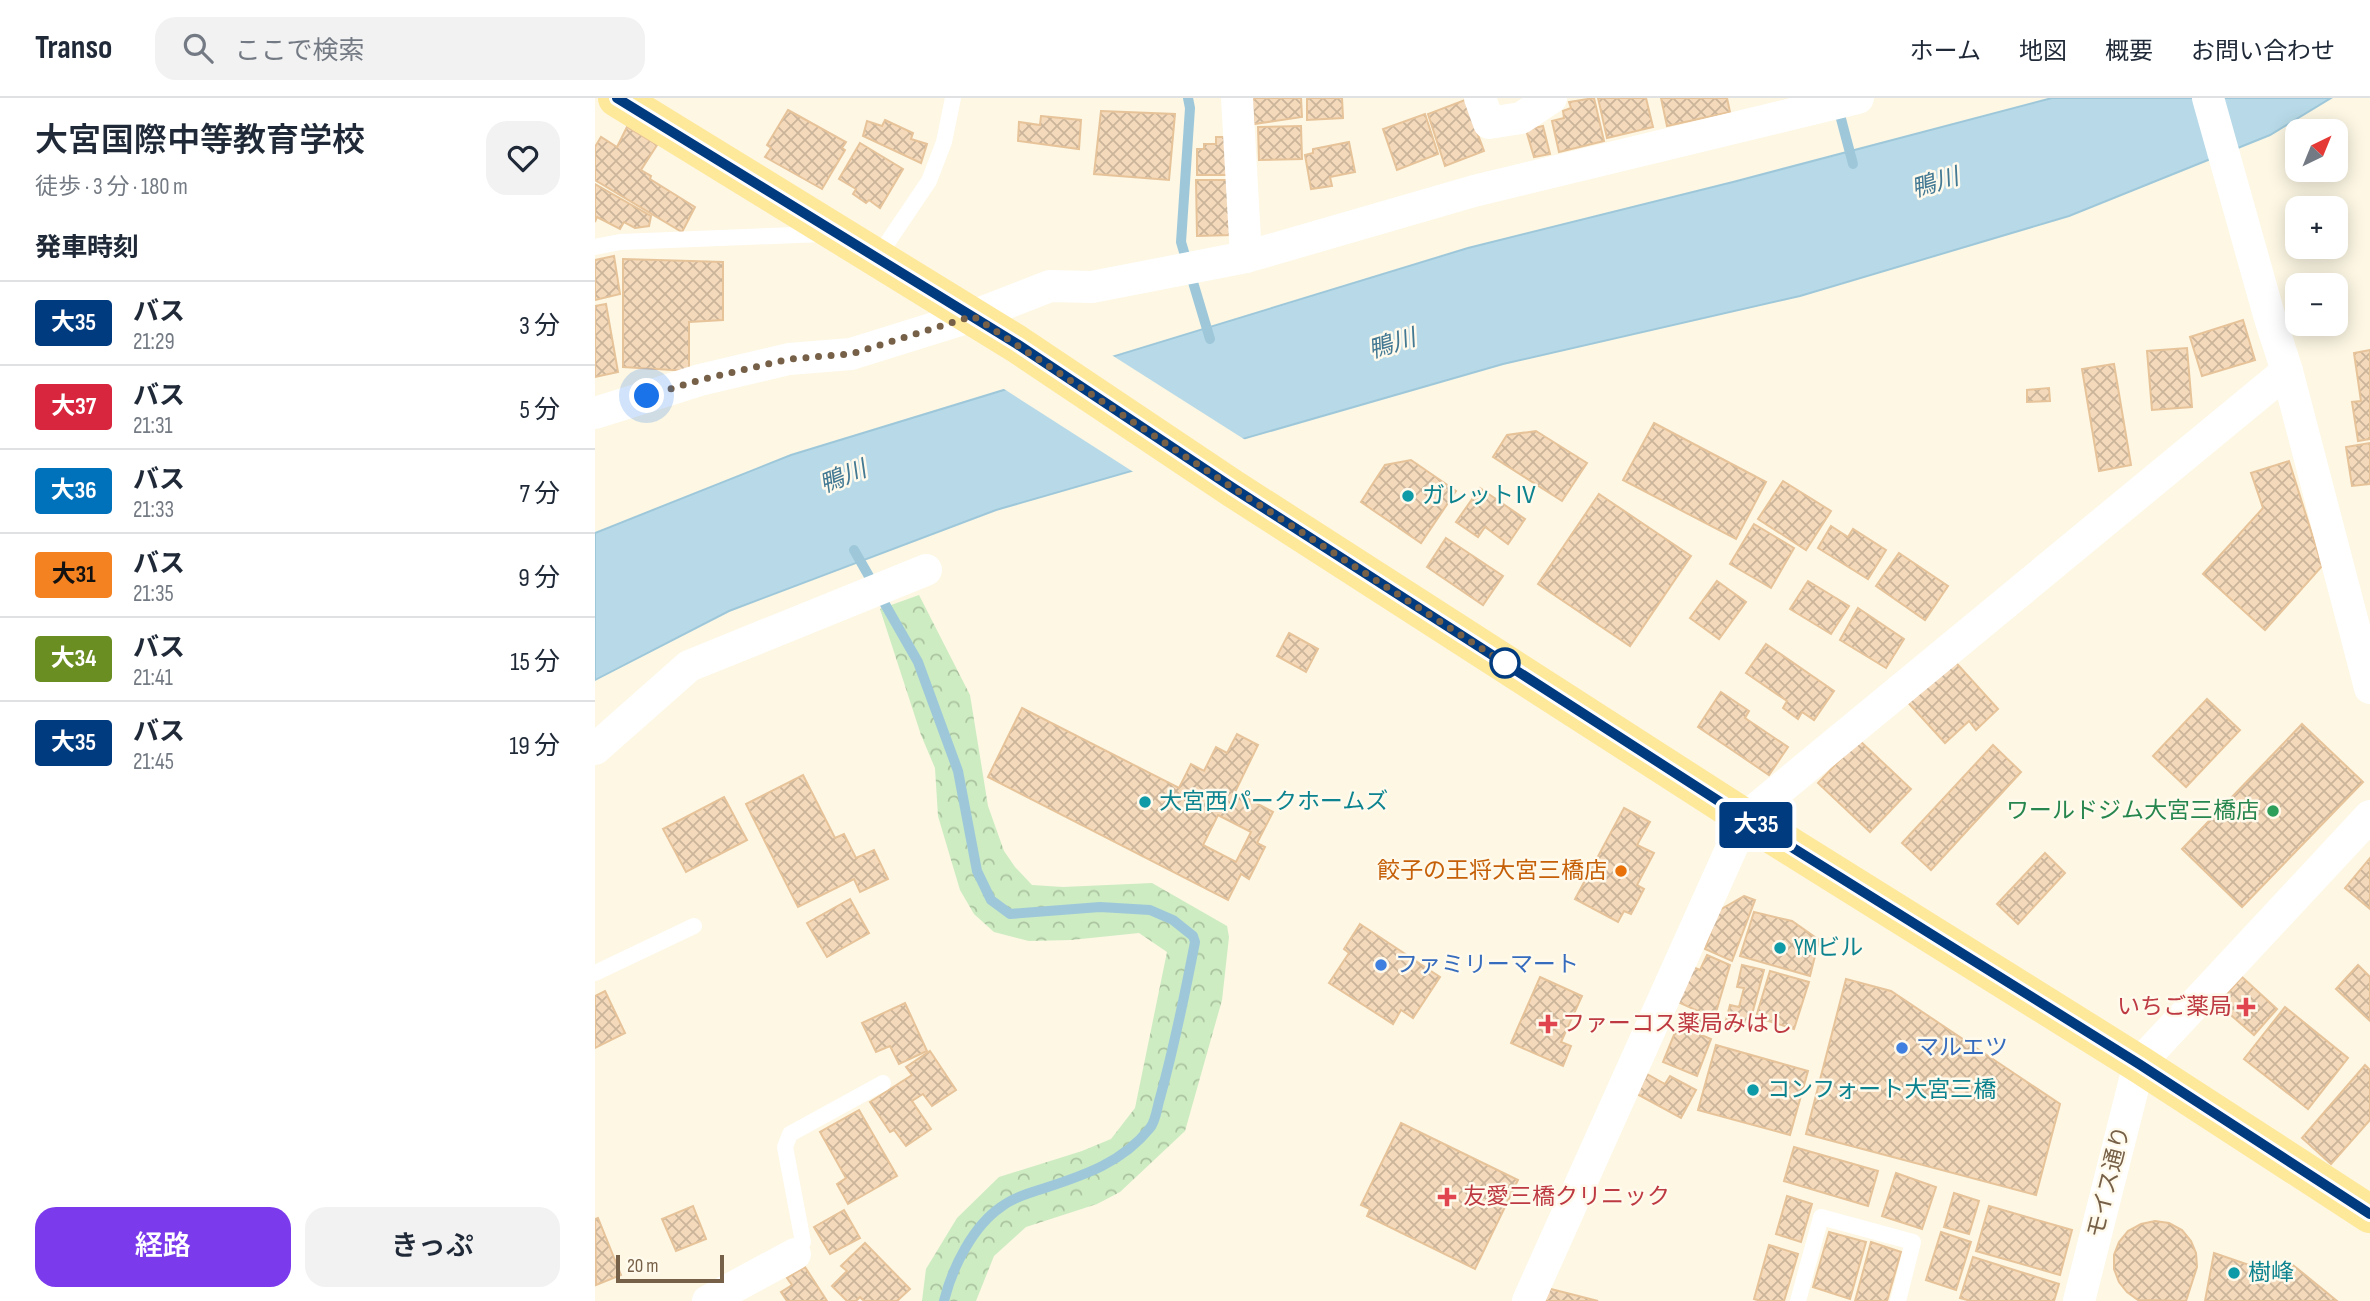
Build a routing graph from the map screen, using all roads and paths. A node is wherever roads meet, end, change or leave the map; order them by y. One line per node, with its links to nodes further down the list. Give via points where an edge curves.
1 (617, 98): 8 (main road)
2 (953, 98): 11 (lane, via 944,142 929,181)
3 (1237, 98): 10 (street)
4 (1480, 98): 5 (street, via 1489,123 1521,118)
5 (1551, 98)
6 (2208, 98): 13 (street)
7 (1843, 100): 10 (street, via 1475,191)
8 (835, 233): 9 (lane, via 620,242); 11 (main road)
9 (595, 247)
10 (1246, 257): 12 (street, via 1092,288 1050,286)
11 (876, 258): 12 (main road)
12 (973, 316): 14 (street, via 851,354 789,359 700,380); 19 (main road)
13 (2287, 370): 16 (street); 19 (street)
14 (595, 413)
15 (926, 570): 17 (street, via 689,666)
16 (2370, 688)
17 (595, 749)
18 (2370, 816): 22 (street)
19 (1745, 818): 22 (main road); 27 (street)
20 (694, 926): 21 (lane)
21 (595, 973)
22 (2139, 1064): 24 (main road); 30 (street, モイス通り)
23 (883, 1083): 25 (lane, via 790,1134 785,1147 803,1242)
24 (2370, 1214)
25 (795, 1254): 26 (street)
26 (708, 1301)
27 (1528, 1301)
28 (1798, 1301): 29 (lane, via 1821,1217 1913,1242)
29 (1898, 1301)
30 (2079, 1301)

